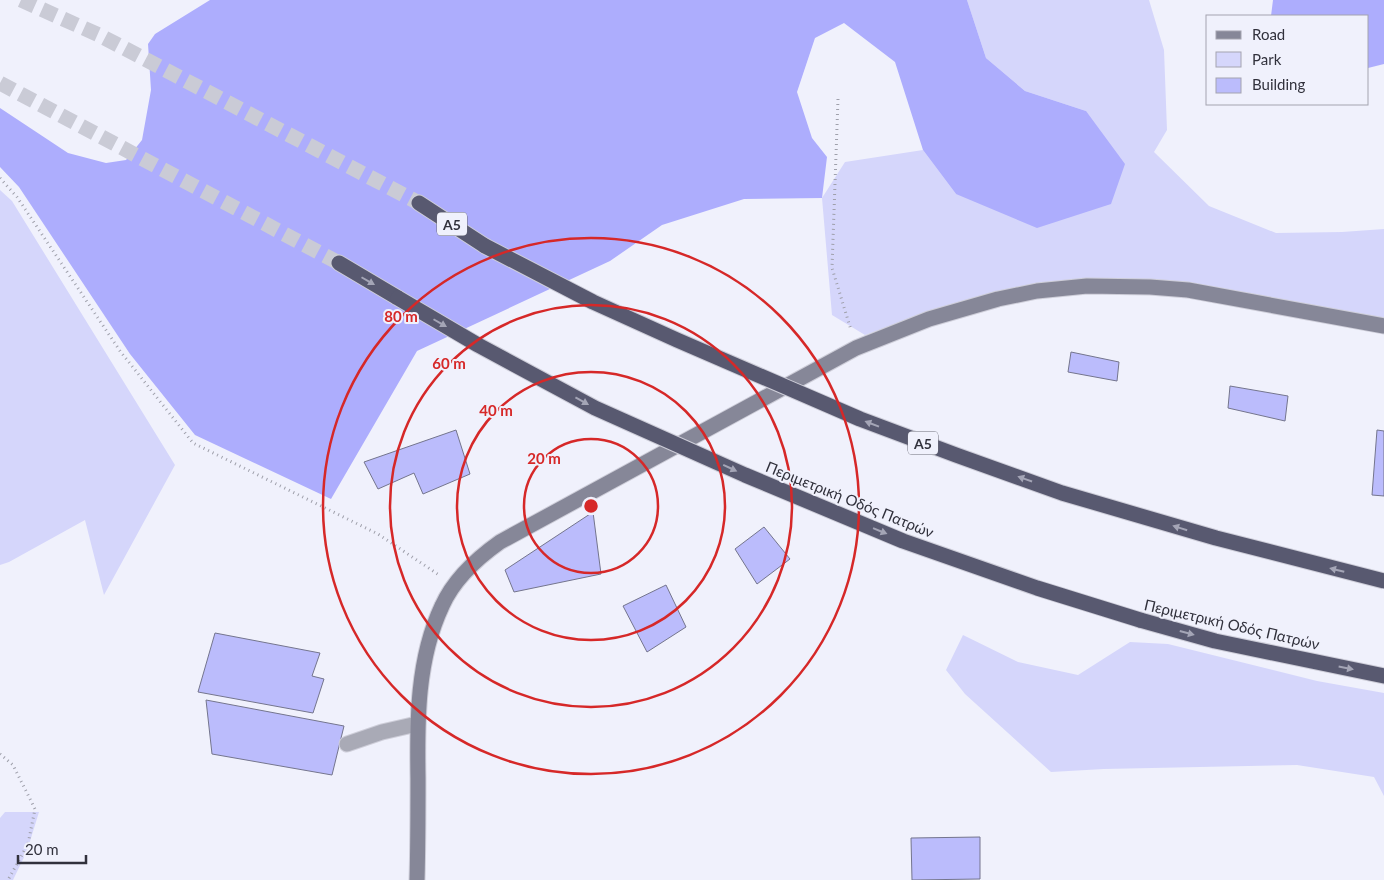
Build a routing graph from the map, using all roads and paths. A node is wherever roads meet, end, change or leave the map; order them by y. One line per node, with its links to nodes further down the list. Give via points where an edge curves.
1 (838, 99): 6 (path, via 832,268)
2 (0, 178): 8 (path, via 18,197 120,351 193,443 378,534)
3 (419, 203): 7 (highway, Α5, one-way to 3, bridge, via 1216,538 1062,492 860,420 594,302 485,246)
4 (338, 264): 9 (highway, Περιμετρική Οδός Πατρών, one-way to 9, bridge, via 594,408 903,540 1037,588 1140,620 1215,641)
5 (1384, 326): 6 (street, via 1188,290 1087,286 1036,291 966,307)
6 (856, 348): 8 (street, via 500,542 467,569)
7 (1384, 581)
8 (454, 586): 10 (street, via 433,628 421,684)
9 (1384, 676)
10 (417, 724): 11 (street); 14 (street)
11 (347, 744)
12 (0, 754): 13 (path, via 13,765 35,809 28,844)
13 (8, 880)
14 (417, 880)

